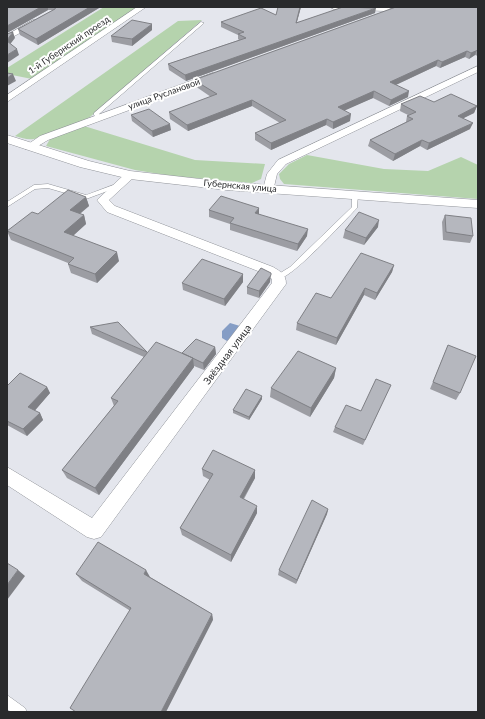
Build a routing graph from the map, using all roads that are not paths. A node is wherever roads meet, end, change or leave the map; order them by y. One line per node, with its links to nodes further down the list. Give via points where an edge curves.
1 (142, 7): 11 (street, 1-й Губернский проезд)
2 (334, 7): 4 (street)
3 (402, 7): 4 (street)
4 (391, 11): 6 (street)
5 (46, 16): 8 (street)
6 (376, 17)
7 (202, 22): 12 (lane, via 96,114)
8 (7, 38)
9 (478, 68): 16 (street, via 282,162 272,174)
10 (219, 74): 12 (street, улица Руслановой)
11 (7, 100)
12 (99, 117): 14 (street, улица Руслановой, via 44,138)
13 (7, 139): 14 (street, Губернская улица)
14 (29, 147): 15 (street, Губернская улица)
15 (125, 180): 16 (street, Губернская улица); 19 (lane, via 86,197 48,186 34,187); 20 (street, via 103,200 111,209 268,270)
16 (269, 189): 17 (street, Губернская улица)
17 (355, 194): 18 (street, Губернская улица); 20 (lane, via 355,208 292,269)
18 (478, 204)
19 (7, 205)
20 (279, 277): 21 (street, Звёздная улица, via 279,284 94,530)
21 (7, 476)
22 (7, 701): 23 (lane)
23 (21, 712)

